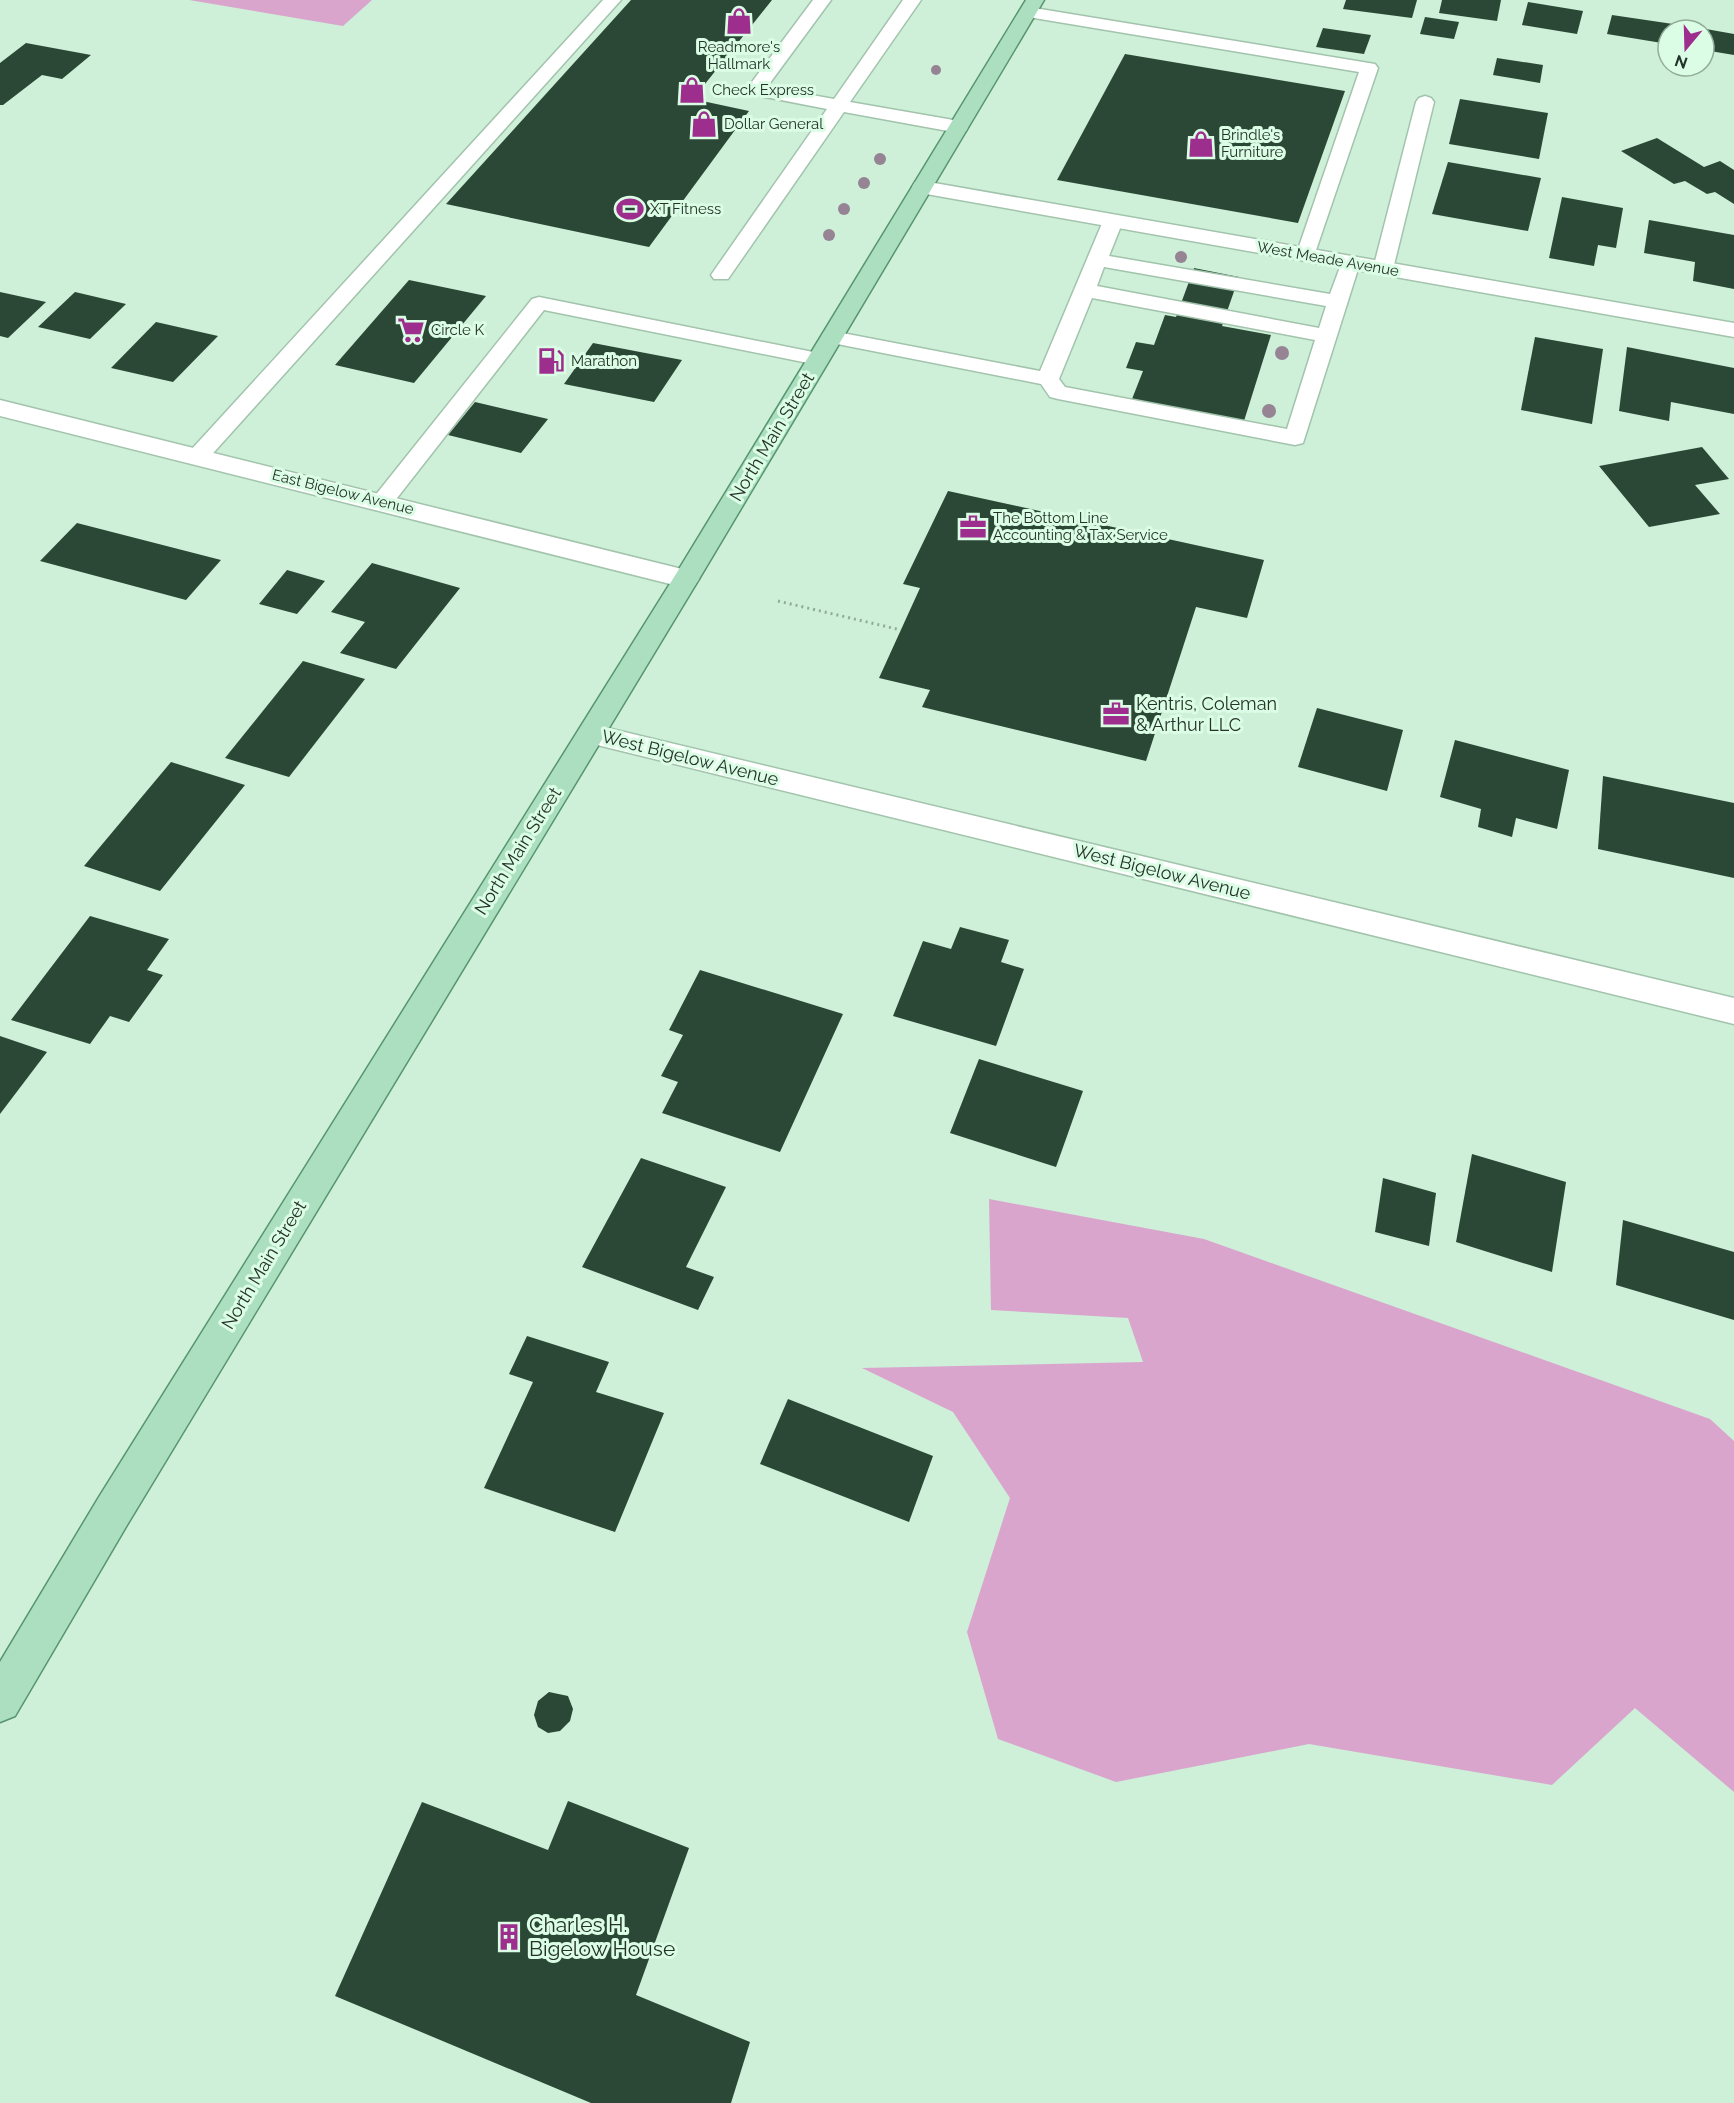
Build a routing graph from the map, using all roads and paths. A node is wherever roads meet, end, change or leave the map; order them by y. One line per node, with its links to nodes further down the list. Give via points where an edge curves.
1 (612, 0): 20 (lane)
2 (822, 0): 6 (lane, via 755,90)
3 (912, 0): 6 (lane)
4 (1031, 6): 7 (main road, North Main Street); 10 (lane, via 1369,68)
5 (1425, 102): 12 (lane)
6 (840, 105): 7 (lane); 13 (lane)
7 (959, 127): 8 (main road, North Main Street)
8 (923, 187): 9 (main road, West Meade Avenue); 17 (main road, North Main Street)
9 (1113, 221): 10 (main road, West Meade Avenue); 14 (lane)
10 (1306, 255): 11 (main road, West Meade Avenue)
11 (1350, 263): 12 (main road, West Meade Avenue); 15 (lane)
12 (1383, 269): 16 (main road, West Meade Avenue)
13 (721, 275)
14 (1091, 275): 15 (lane); 15 (lane); 18 (lane)
15 (1332, 319): 18 (lane, via 1295,438 1058,392)
16 (1734, 330)
17 (825, 348): 18 (lane); 21 (lane, via 539,303); 22 (main road, North Main Street)
18 (1048, 379)
19 (0, 408): 20 (main road, East Bigelow Avenue)
20 (198, 456): 21 (main road, East Bigelow Avenue)
21 (382, 502): 22 (main road, East Bigelow Avenue)
22 (686, 579): 25 (main road, North Main Street)
23 (778, 601): 24 (path)
24 (901, 630)
25 (591, 734): 26 (main road, West Bigelow Avenue); 27 (main road, North Main Street)
26 (1734, 1011)
27 (0, 1701)

